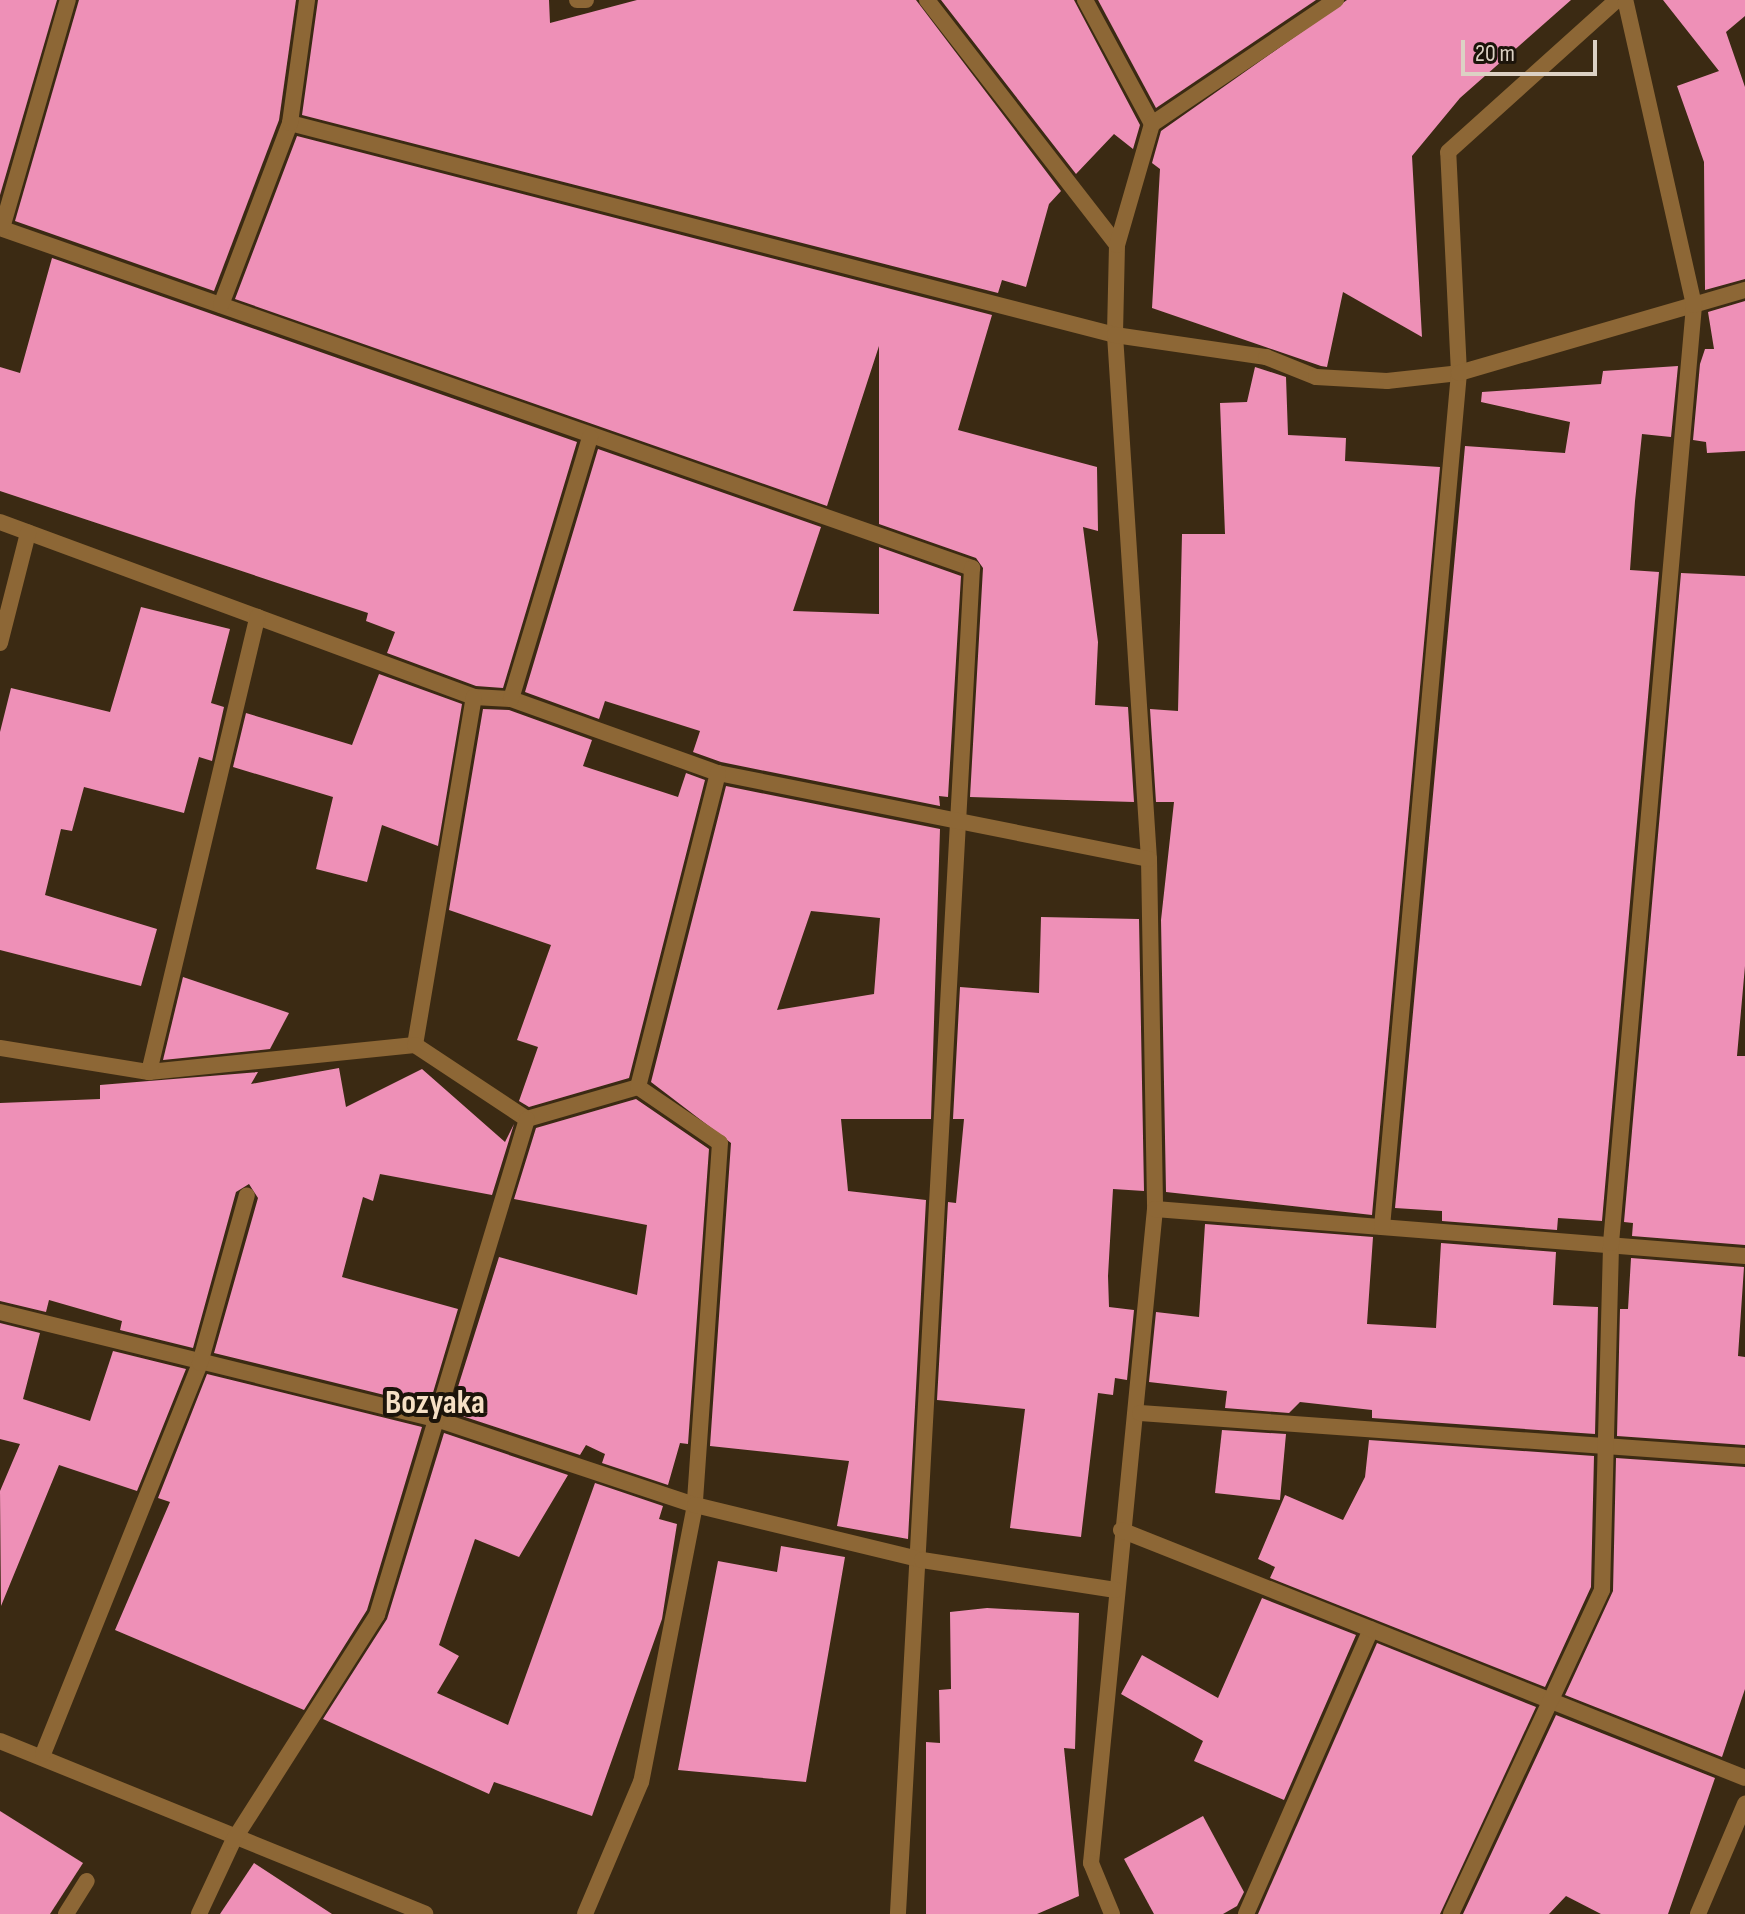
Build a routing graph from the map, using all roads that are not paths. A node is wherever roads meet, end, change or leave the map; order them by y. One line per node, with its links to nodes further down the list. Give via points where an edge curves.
1 (68, 0): 12 (street)
2 (307, 0): 10 (street)
3 (577, 0): 4 (street)
4 (586, 0)
5 (927, 0): 13 (street)
6 (1085, 0): 11 (street)
7 (1336, 0): 11 (street)
8 (1617, 0): 18 (street, via 1448,152)
9 (1625, 0): 16 (street)
10 (290, 123): 15 (street); 17 (street)
11 (1152, 124): 13 (street)
12 (1, 228): 15 (street)
13 (1117, 245): 17 (street)
14 (1745, 290): 16 (street)
15 (221, 305): 19 (street)
16 (1694, 305): 18 (street); 37 (street)
17 (1115, 335): 18 (street, via 1266,357 1316,377 1387,381); 28 (street)
18 (1459, 373): 36 (street)
19 (590, 437): 25 (street); 27 (street, via 972,568)
20 (0, 522): 21 (street)
21 (28, 533): 22 (street); 23 (street)
22 (257, 617): 24 (street); 31 (street)
23 (0, 643)
24 (474, 697): 25 (street); 29 (street)
25 (511, 699): 26 (street)
26 (718, 773): 27 (street); 32 (street)
27 (963, 820): 28 (street); 47 (street, via 945,1014)
28 (1149, 859): 35 (street)
29 (415, 1045): 31 (street); 33 (street)
30 (0, 1048): 31 (street)
31 (149, 1072)
32 (638, 1087): 33 (street); 45 (street, via 720,1143)
33 (527, 1119): 42 (street)
34 (247, 1195): 40 (street)
35 (1155, 1209): 36 (street); 41 (street)
36 (1382, 1227): 37 (street)
37 (1611, 1243): 38 (street); 43 (street)
38 (1745, 1256)
39 (0, 1312): 40 (street)
40 (200, 1363): 42 (street); 52 (street)
41 (1140, 1413): 43 (street); 46 (street)
42 (433, 1418): 45 (street); 55 (street, via 377,1615)
43 (1611, 1450): 44 (street); 50 (street, via 1602,1590)
44 (1745, 1456)
45 (695, 1505): 47 (street); 60 (street, via 641,1782)
46 (1121, 1530): 48 (street); 49 (street)
47 (922, 1560): 48 (street); 61 (street)
48 (1116, 1590): 62 (street, via 1091,1863)
49 (1371, 1629): 50 (street); 63 (street)
50 (1554, 1701): 53 (street); 64 (street)
51 (0, 1741): 52 (street)
52 (43, 1754): 55 (street)
53 (1743, 1772)
54 (1745, 1804): 65 (street)
55 (233, 1841): 58 (street); 59 (street)
56 (87, 1881): 57 (street)
57 (66, 1914)
58 (199, 1914)
59 (425, 1914)
60 (585, 1914)
61 (898, 1914)
62 (1112, 1914)
63 (1246, 1914)
64 (1451, 1914)
65 (1698, 1914)

